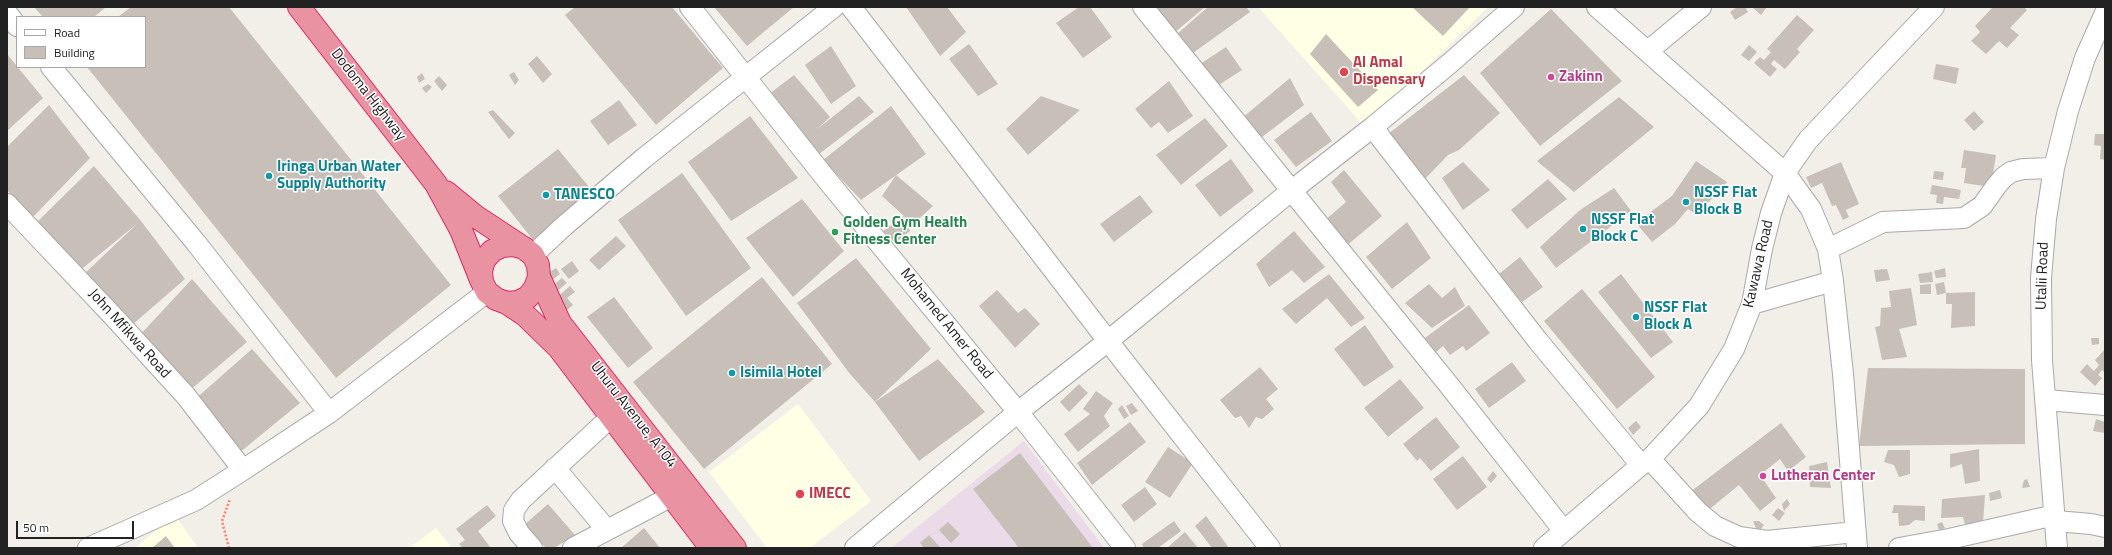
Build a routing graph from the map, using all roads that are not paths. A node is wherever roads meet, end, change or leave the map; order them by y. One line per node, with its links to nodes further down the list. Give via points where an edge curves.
1 (299, 7): 19 (highway, Dodoma Highway)
2 (690, 7): 15 (street, Mohamed Amer Road)
3 (834, 7): 15 (street)
4 (851, 7): 29 (street)
5 (1142, 7): 20 (street)
6 (1514, 7): 16 (street)
7 (1597, 7): 13 (street)
8 (1701, 7): 13 (street)
9 (1934, 7): 18 (street, Kawawa Road, via 1808,140)
10 (7, 13): 12 (street)
11 (2105, 13): 17 (street, Utalii Road, via 2085,58)
12 (16, 25)
13 (1648, 51): 18 (street)
14 (52, 68): 33 (street, via 197,244)
15 (744, 77): 23 (street); 32 (street, Mohamed Amer Road)
16 (1374, 126): 20 (street); 35 (street, via 1538,341)
17 (2054, 168): 22 (street, via 2011,172 2004,176 1982,206 1964,218 1883,222); 30 (street, Utalii Road, via 2041,278 2042,360)
18 (1785, 173): 22 (street, via 1811,209); 28 (street, Kawawa Road, via 1765,235)
19 (436, 184): 23 (highway, via 475,216); 26 (highway, via 461,230)
20 (1290, 191): 29 (street); 42 (street)
21 (7, 204): 37 (street, John Mfikwa Road, via 186,396)
22 (1828, 249): 25 (street)
23 (528, 252): 24 (highway, via 538,265); 26 (highway, via 513,244 492,251 484,260 481,271)
24 (539, 277): 27 (highway, via 536,288 528,296 518,302); 38 (highway, Uhuru Avenue, A104, via 560,323)
25 (1833, 281): 28 (street); 43 (street)
26 (484, 287): 27 (highway, via 496,299); 33 (street)
27 (506, 303): 34 (highway, Uhuru Avenue, A104, via 525,315 559,348)
28 (1752, 304): 35 (street, Kawawa Road, via 1734,349 1699,406)
29 (1108, 341): 32 (street); 51 (street)
30 (2046, 400): 31 (street); 39 (street, Utalii Road)
31 (2105, 405)
32 (1018, 412): 49 (street); 50 (street, Mohamed Amer Road)
33 (330, 413): 37 (street)
34 (611, 417): 36 (street); 38 (highway, Uhuru Avenue, A104)
35 (1645, 462): 42 (street, Kawawa Road); 43 (street, via 1715,526 1740,537 1767,541)
36 (555, 468): 41 (street); 45 (street, via 514,510 513,521)
37 (238, 474): 44 (street, via 196,500)
38 (679, 489): 41 (street); 47 (highway, Uhuru Avenue, A104); 48 (highway, Uhuru Avenue, A104)
39 (2056, 518): 40 (street); 53 (street); 54 (street, Utalii Road)
40 (2105, 527)
41 (606, 529): 46 (street)
42 (1564, 531): 52 (street, Kawawa Road)
43 (1856, 540)
44 (88, 548)
45 (532, 548)
46 (573, 548)
47 (711, 548)
48 (735, 548)
49 (855, 548)
50 (1125, 548)
51 (1270, 548)
52 (1544, 548)
53 (1899, 548)
54 (2057, 548)

